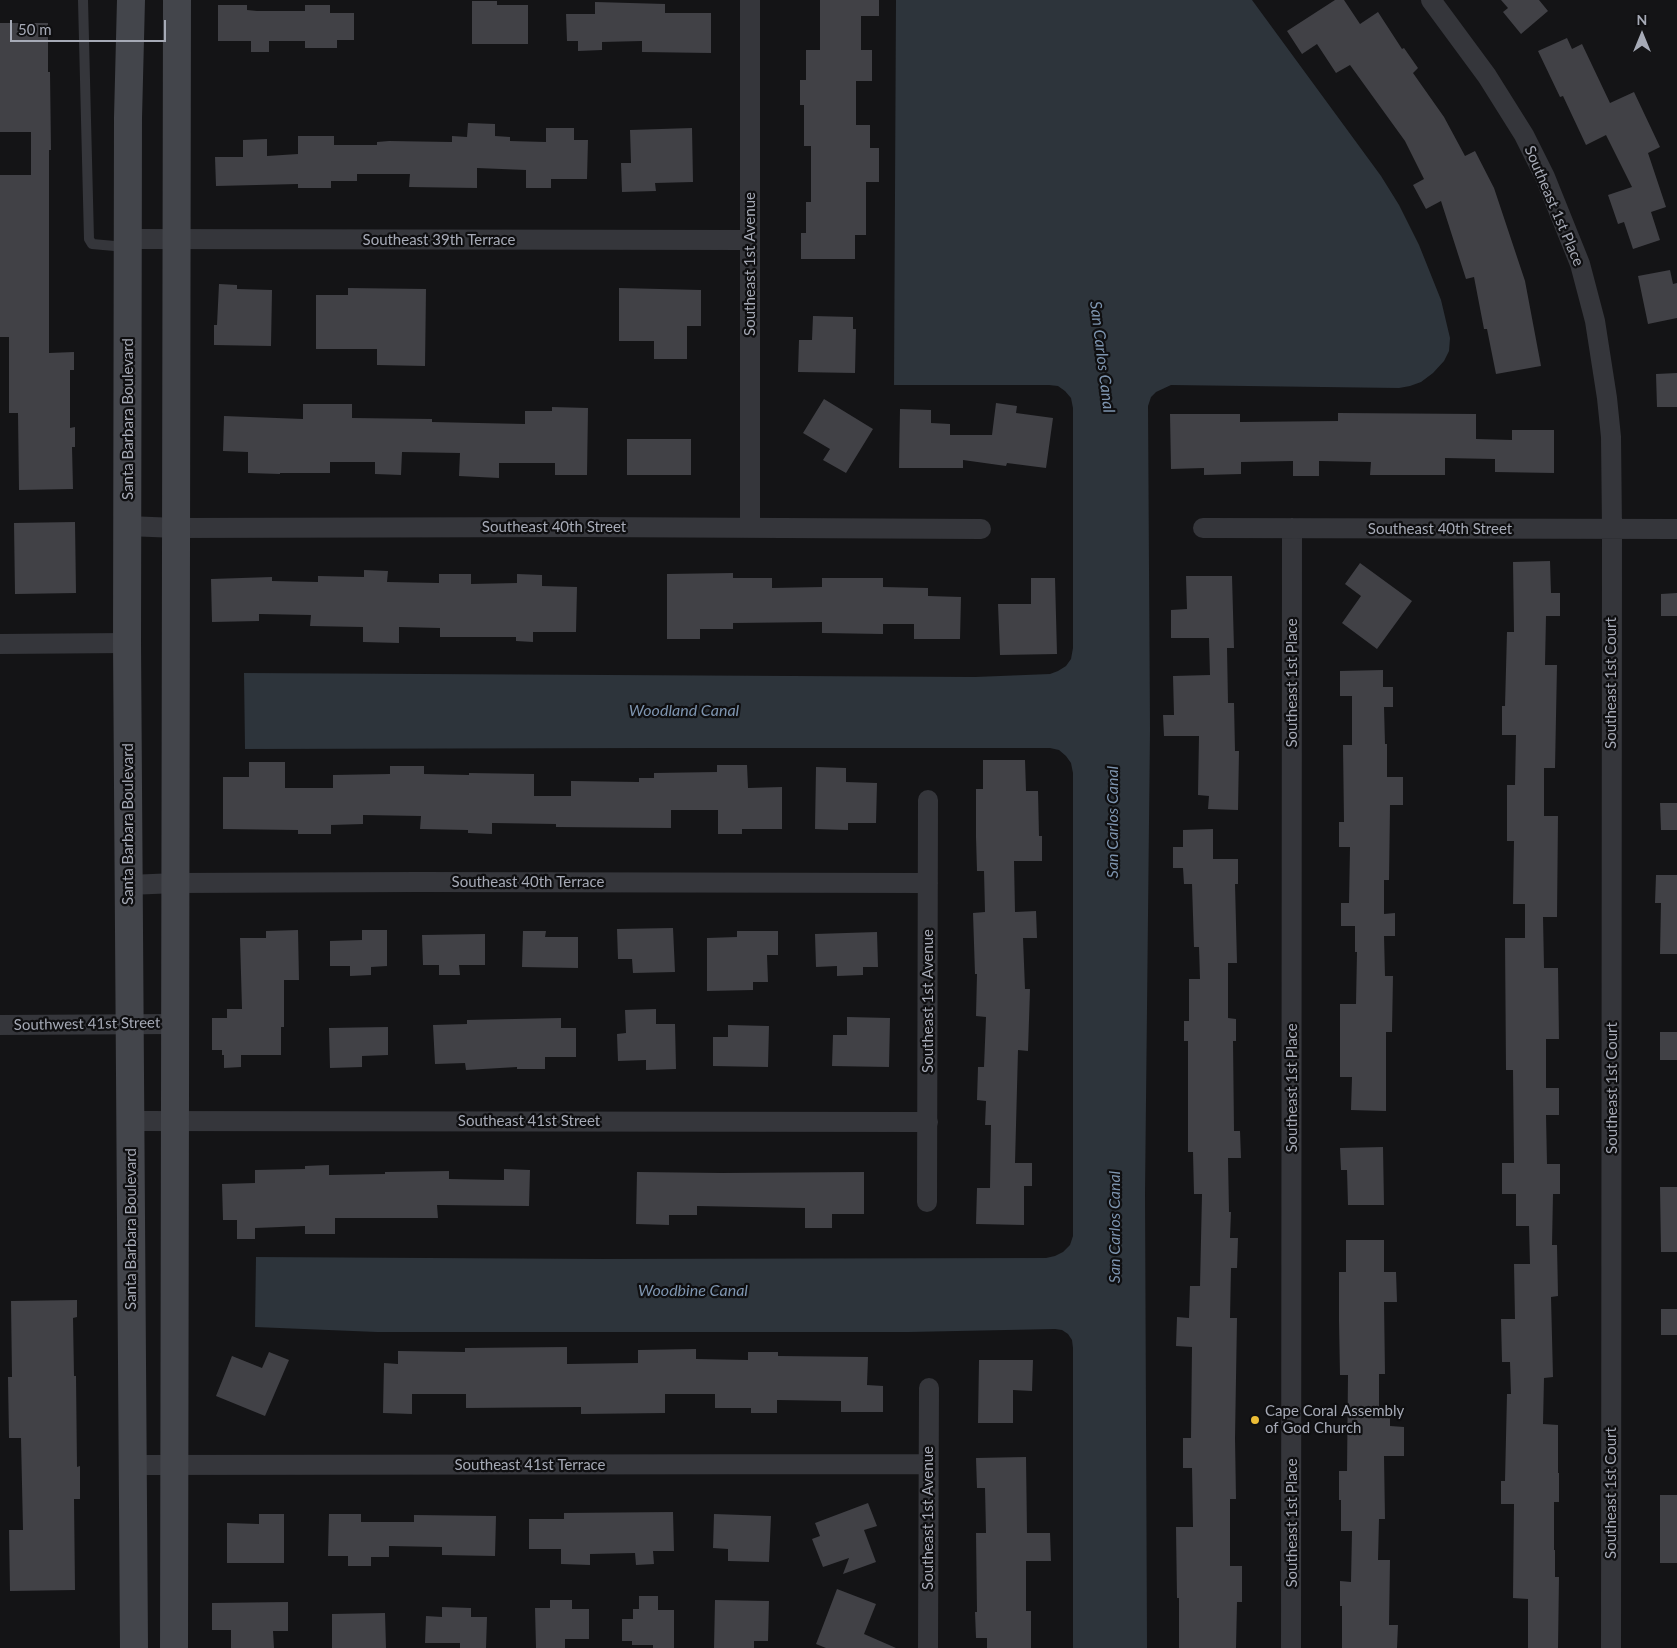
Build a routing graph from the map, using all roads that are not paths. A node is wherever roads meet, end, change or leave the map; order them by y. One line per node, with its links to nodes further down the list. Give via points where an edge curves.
1 (83, 0): 8 (lane, via 89,239 92,244)
2 (131, 0): 8 (main road, Santa Barbara Boulevard)
3 (176, 0): 6 (main road)
4 (750, 0): 7 (street, Southeast 1st Avenue)
5 (1431, 0): 15 (street, Southeast 1st Place, via 1487,76 1524,136 1545,177 1580,264 1595,321 1607,398 1611,437)
6 (177, 239): 7 (street, Southeast 39th Terrace); 8 (street, Southeast 39th Terrace); 10 (main road)
7 (750, 240): 11 (street, Southeast 1st Avenue)
8 (128, 243): 9 (main road, Santa Barbara Boulevard)
9 (128, 526): 10 (street, Southeast 40th Street); 17 (main road, Santa Barbara Boulevard)
10 (177, 528): 11 (street, Southeast 40th Street); 20 (main road)
11 (750, 528): 14 (street, Southeast 40th Street)
12 (1203, 528): 13 (street, Southeast 40th Street)
13 (1292, 528): 15 (street, Southeast 40th Street); 37 (street, Southeast 1st Place)
14 (981, 529)
15 (1612, 529): 16 (street, Southeast 40th Street); 38 (street, Southeast 1st Court)
16 (1677, 529)
17 (128, 643): 18 (street); 22 (main road, Santa Barbara Boulevard)
18 (0, 644)
19 (928, 800): 21 (street, Southeast 1st Avenue)
20 (176, 883): 21 (street, Southeast 40th Terrace); 22 (street, Southeast 40th Terrace); 24 (main road)
21 (928, 883): 28 (street, Southeast 1st Avenue)
22 (129, 885): 23 (main road, Santa Barbara Boulevard)
23 (130, 1024): 24 (street, Southwest 41st Street); 25 (street, Southwest 41st Street); 26 (main road, Santa Barbara Boulevard)
24 (175, 1024): 27 (main road)
25 (0, 1025)
26 (130, 1121): 27 (street, Southeast 41st Street); 32 (main road, Santa Barbara Boulevard)
27 (174, 1121): 28 (street, Southeast 41st Street); 33 (main road)
28 (928, 1122): 29 (street, Southeast 1st Avenue)
29 (927, 1202)
30 (929, 1388): 31 (street, Southeast 1st Avenue)
31 (928, 1464): 33 (street, Southeast 41st Terrace); 36 (street, Southeast 1st Avenue)
32 (133, 1465): 33 (street, Southeast 41st Terrace); 34 (main road, Santa Barbara Boulevard)
33 (173, 1465): 35 (main road)
34 (134, 1648)
35 (174, 1648)
36 (928, 1648)
37 (1292, 1648)
38 (1611, 1648)

